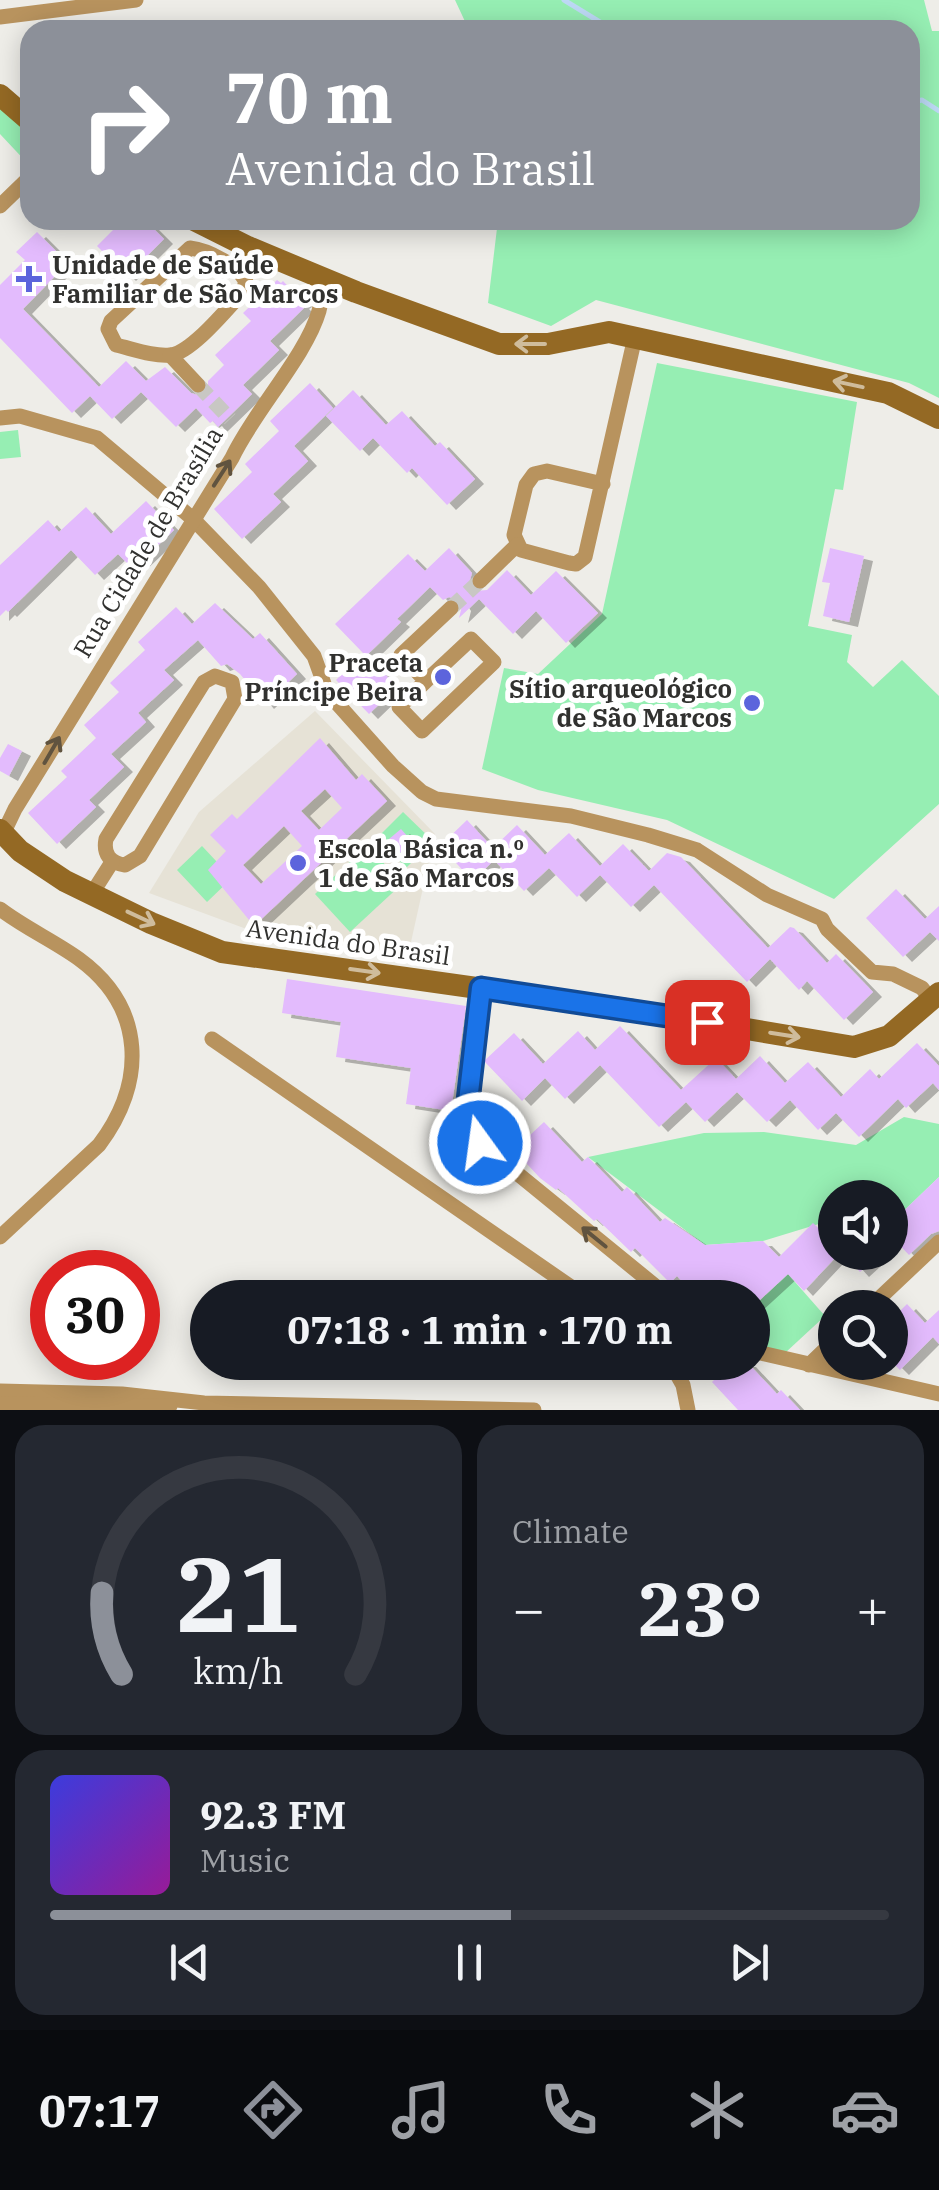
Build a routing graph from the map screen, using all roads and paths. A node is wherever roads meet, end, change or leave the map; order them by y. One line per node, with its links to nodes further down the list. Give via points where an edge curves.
1 (136, 0): 2 (street)
2 (0, 18)
3 (0, 95): 4 (street)
4 (20, 112)
5 (20, 187): 6 (street)
6 (0, 206)
7 (216, 230): 8 (street)
8 (313, 274): 9 (street, one-way to 8, via 609,332 548,344 499,344); 15 (street, Rua Cidade de Brasília, via 319,311)
9 (636, 337): 13 (street, one-way to 9, via 888,393); 16 (street)
10 (170, 355): 10 (street, via 190,345 245,289 240,272 198,249 178,256 108,329 116,346); 11 (street)
11 (198, 385)
12 (0, 418): 17 (street, via 20,416 97,438)
13 (939, 418)
14 (230, 419): 15 (street)
15 (244, 431): 17 (street, Rua Cidade de Brasília, one-way to 15)
16 (603, 484): 18 (street, via 534,474 514,535); 18 (street, via 581,561 526,553)
17 (193, 519): 22 (street, Rua Cidade de Brasília, one-way to 17); 27 (street, via 314,656 326,692 422,792 571,816 696,850 767,895 822,919 872,972 893,974)
18 (517, 545): 19 (street)
19 (480, 581)
20 (450, 608): 21 (street, via 401,655)
21 (426, 681): 21 (street, via 471,639 494,662 422,732 399,707)
22 (2, 832): 24 (street, Avenida do Brasil, via 34,861)
23 (112, 862): 23 (street, via 124,865 140,856 235,699 227,678 204,682 106,839); 24 (street)
24 (91, 894): 26 (street, Avenida do Brasil, one-way to 26, via 222,952)
25 (0, 909): 29 (street, via 99,976 127,1022 132,1056 129,1089 99,1145)
26 (481, 988): 27 (street, Avenida do Brasil, one-way to 27, via 854,1047 888,1036); 32 (street, one-way to 26, via 480,1143 467,1110)
27 (935, 996)
28 (212, 1039): 31 (street)
29 (0, 1237)
30 (939, 1242): 33 (street)
31 (561, 1280)
32 (648, 1280)
33 (889, 1290)
34 (770, 1356): 36 (street)
35 (818, 1356): 36 (street)
36 (809, 1365): 39 (street)
37 (681, 1380): 43 (street)
38 (0, 1390): 40 (street)
39 (939, 1394)
40 (204, 1403): 41 (street); 42 (street)
41 (0, 1404)
42 (534, 1410)
43 (688, 1410)

